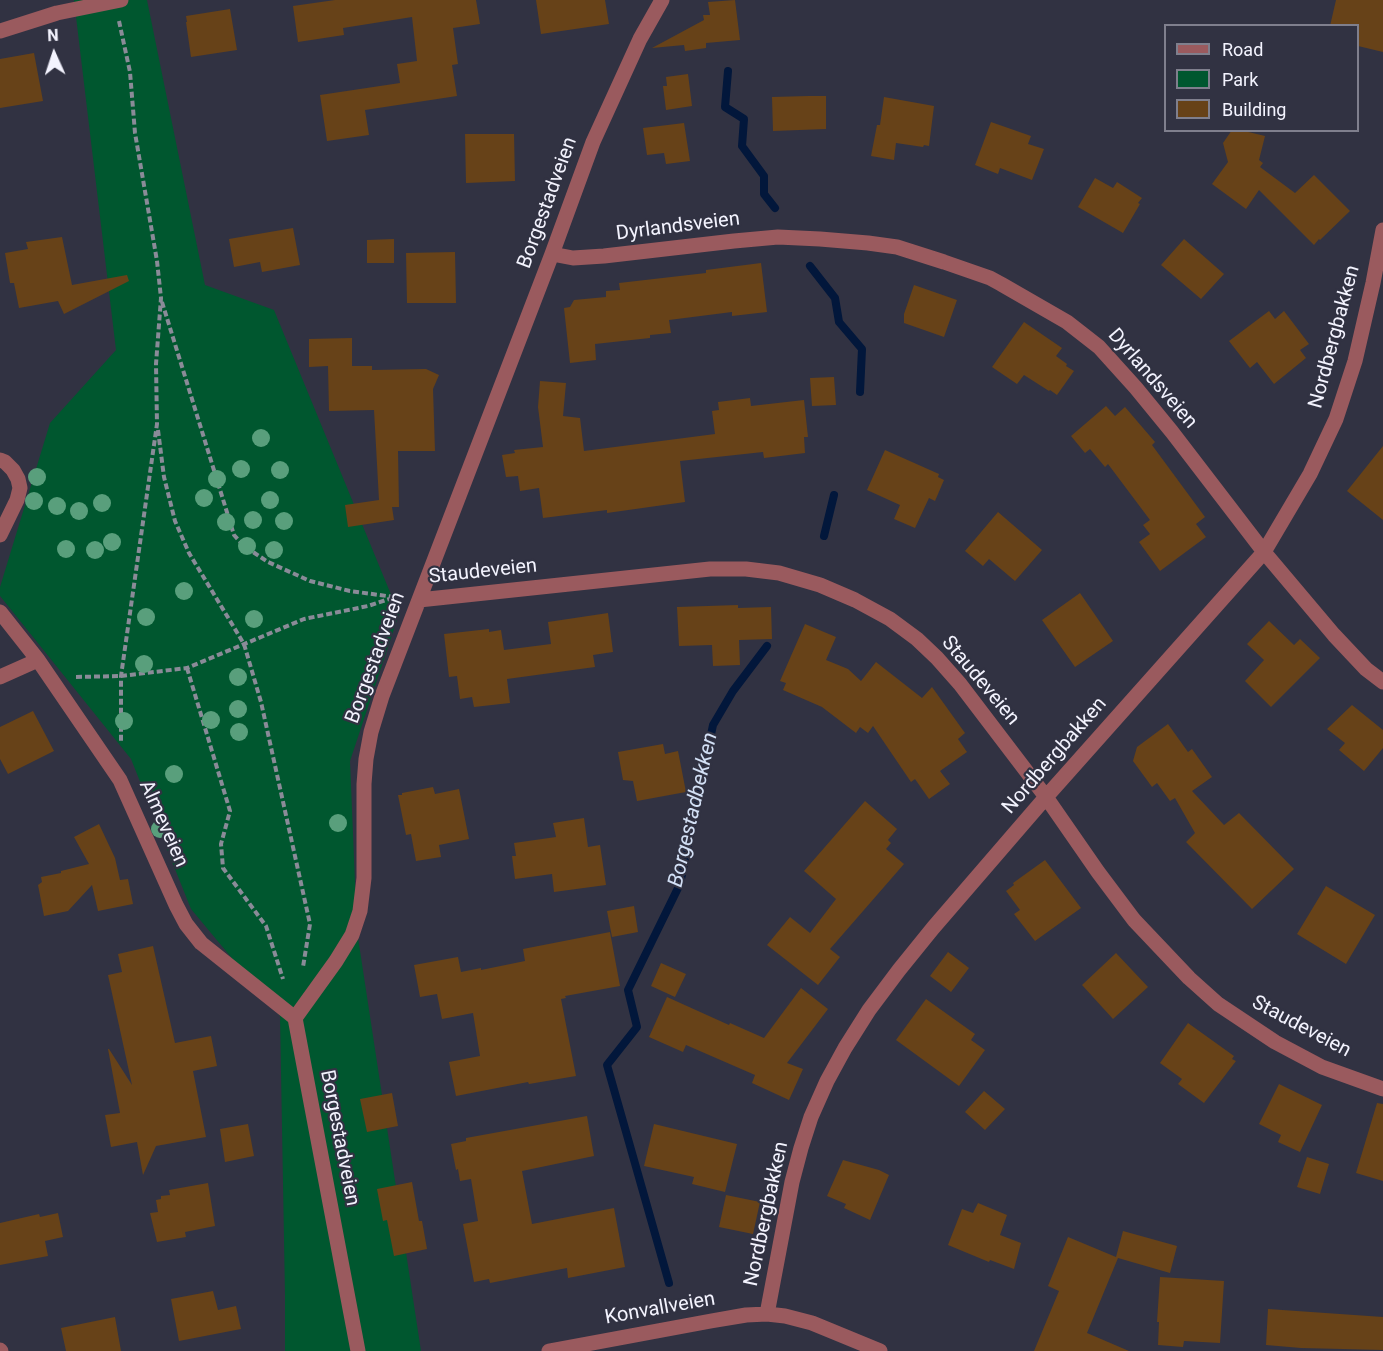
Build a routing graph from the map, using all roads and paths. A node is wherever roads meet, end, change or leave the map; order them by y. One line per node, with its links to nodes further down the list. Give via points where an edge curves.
1 (662, 0): 5 (street, Borgestadveien, via 593,142)
2 (119, 7): 3 (street, via 57,13); 6 (path)
3 (0, 31)
4 (1383, 230): 10 (street, Nordbergbakken, via 1355,361 1336,419 1310,474)
5 (552, 254): 10 (street, Dyrlandsveien, via 573,258 778,237 820,238 897,247 990,278 1067,322 1099,347 1172,432); 12 (street, Borgestadveien)
6 (161, 298): 7 (path); 11 (path, via 234,535 268,562 310,581)
7 (157, 424): 14 (path, via 175,521 189,553); 17 (path)
8 (0, 460): 9 (street, via 13,470 20,488)
9 (0, 535)
10 (1264, 552): 20 (street, Dyrlandsveien, via 1334,635); 22 (street, Nordbergbakken)
11 (394, 597): 12 (path); 14 (path, via 304,620)
12 (419, 600): 22 (street, Staudeveien, via 710,569 779,573 820,585 890,619 924,645 960,684); 24 (street, Borgestadveien, via 371,732 364,784 360,911 352,936)
13 (0, 612): 15 (street, Almeveien)
14 (244, 644): 16 (path); 23 (path, via 261,702 310,924)
15 (38, 660): 18 (street); 19 (street, Almeveien)
16 (187, 668): 17 (path); 24 (path, via 230,811 221,844 223,868 266,926)
17 (121, 676): 19 (path); 21 (path)
18 (0, 677)
19 (50, 677): 21 (street, Almeveien)
20 (1383, 682)
21 (120, 780): 24 (street, Almeveien, via 186,924 201,943)
22 (1046, 797): 25 (street, Staudeveien, via 1134,920 1218,1004 1322,1067); 26 (street, Nordbergbakken, via 899,970 869,1010 827,1082 811,1117 792,1182)
23 (303, 971)
24 (295, 1018): 27 (street, Borgestadveien)
25 (1383, 1089)
26 (767, 1314): 28 (street, Konvallveien); 29 (street, Konvallveien, via 812,1323)
27 (358, 1351)
28 (549, 1351)
29 (880, 1351)

